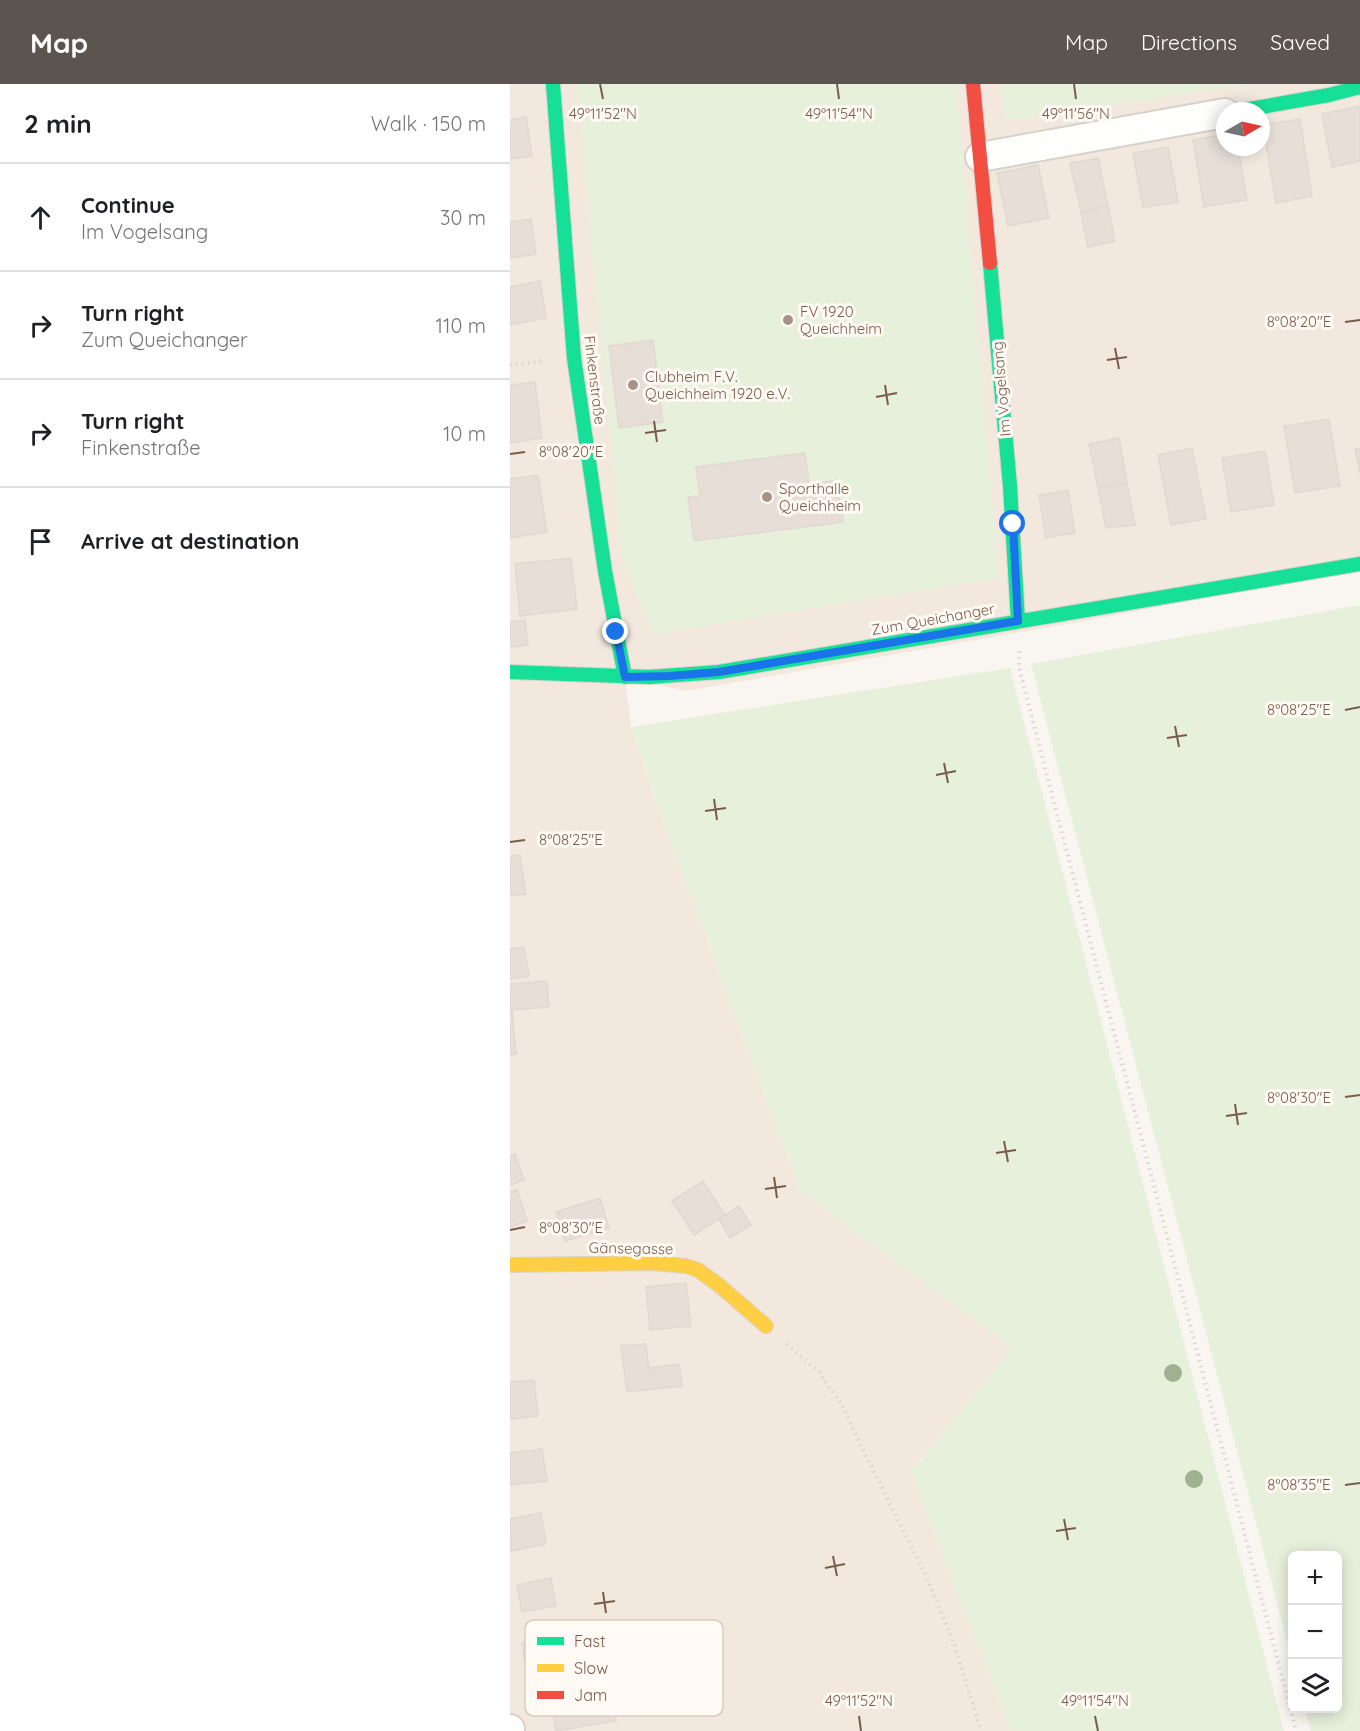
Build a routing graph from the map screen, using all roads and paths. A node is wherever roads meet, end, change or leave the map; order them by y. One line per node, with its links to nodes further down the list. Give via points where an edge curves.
1 (553, 84): 7 (street, Finkenstraße)
2 (973, 84): 6 (street, Im Vogelsang)
3 (1360, 87): 4 (street)
4 (1270, 105)
5 (1216, 115): 6 (street)
6 (980, 157): 10 (street, Im Vogelsang, via 1010,480)
7 (574, 358): 8 (path); 12 (street, Finkenstraße, via 605,571)
8 (510, 365)
9 (1360, 564): 10 (street, Zum Queichanger)
10 (1018, 621): 12 (street, Zum Queichanger, via 719,672); 16 (path, via 1019,667 1024,687)
11 (510, 672): 12 (street, Zum Queichanger)
12 (625, 677)
13 (510, 1265): 14 (street, Gänsegasse, via 686,1266 720,1286)
14 (766, 1326): 15 (path, via 819,1372 843,1407 927,1578 955,1646)
15 (981, 1731)
16 (1296, 1731)

